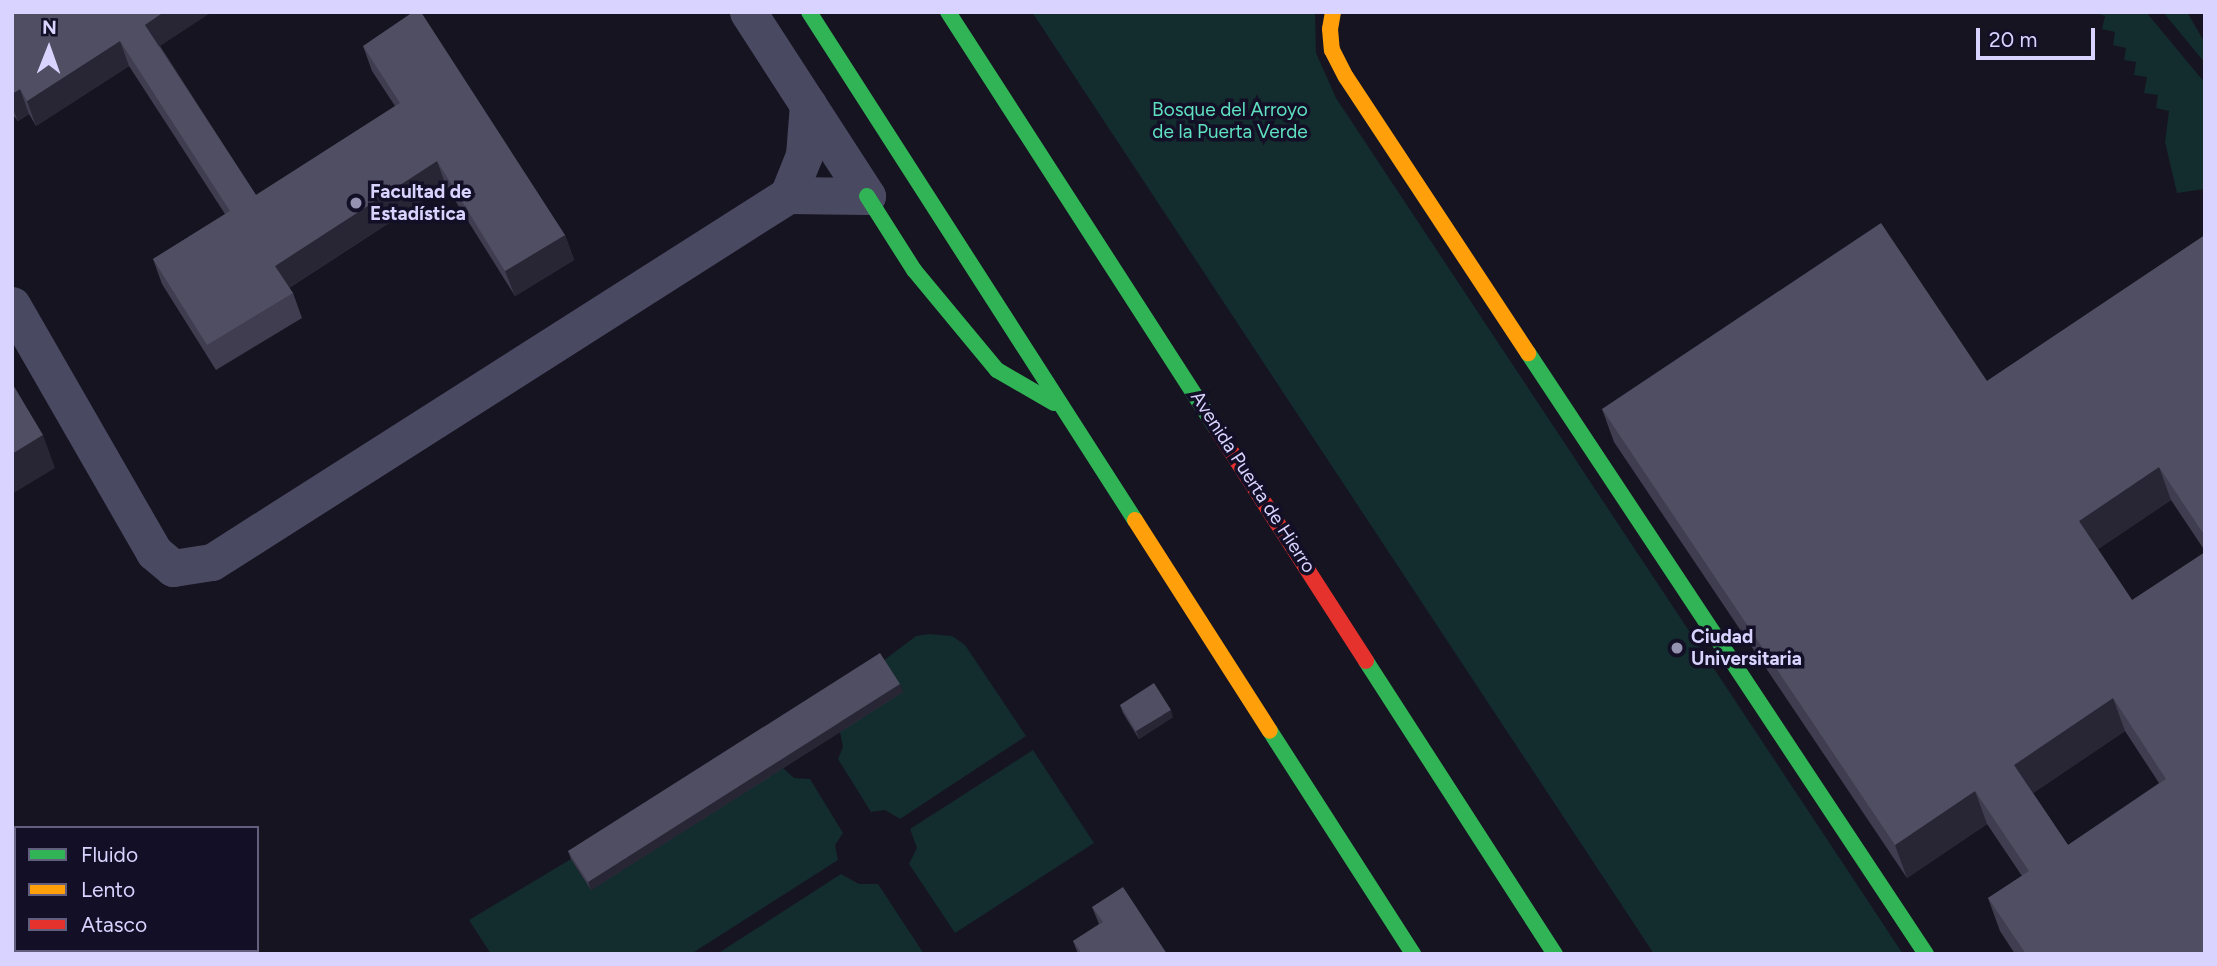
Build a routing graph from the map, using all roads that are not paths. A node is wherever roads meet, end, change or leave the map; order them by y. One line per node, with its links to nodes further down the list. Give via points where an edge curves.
1 (748, 12): 5 (street)
2 (809, 12): 9 (main road)
3 (948, 12): 10 (main road, Avenida Puerta de Hierro)
4 (1333, 12): 14 (main road, via 1332,50 1346,77)
5 (808, 104): 6 (street, via 804,155); 7 (street)
6 (788, 194): 7 (street); 8 (street, via 212,562 173,568 154,552)
7 (867, 196): 9 (main road, via 914,270 997,370)
8 (12, 305)
9 (1059, 406): 12 (main road)
10 (1478, 831): 11 (main road); 13 (main road, Avenida Puerta de Hierro)
11 (1508, 854)
12 (1413, 954)
13 (1555, 954)
14 (1926, 954)

